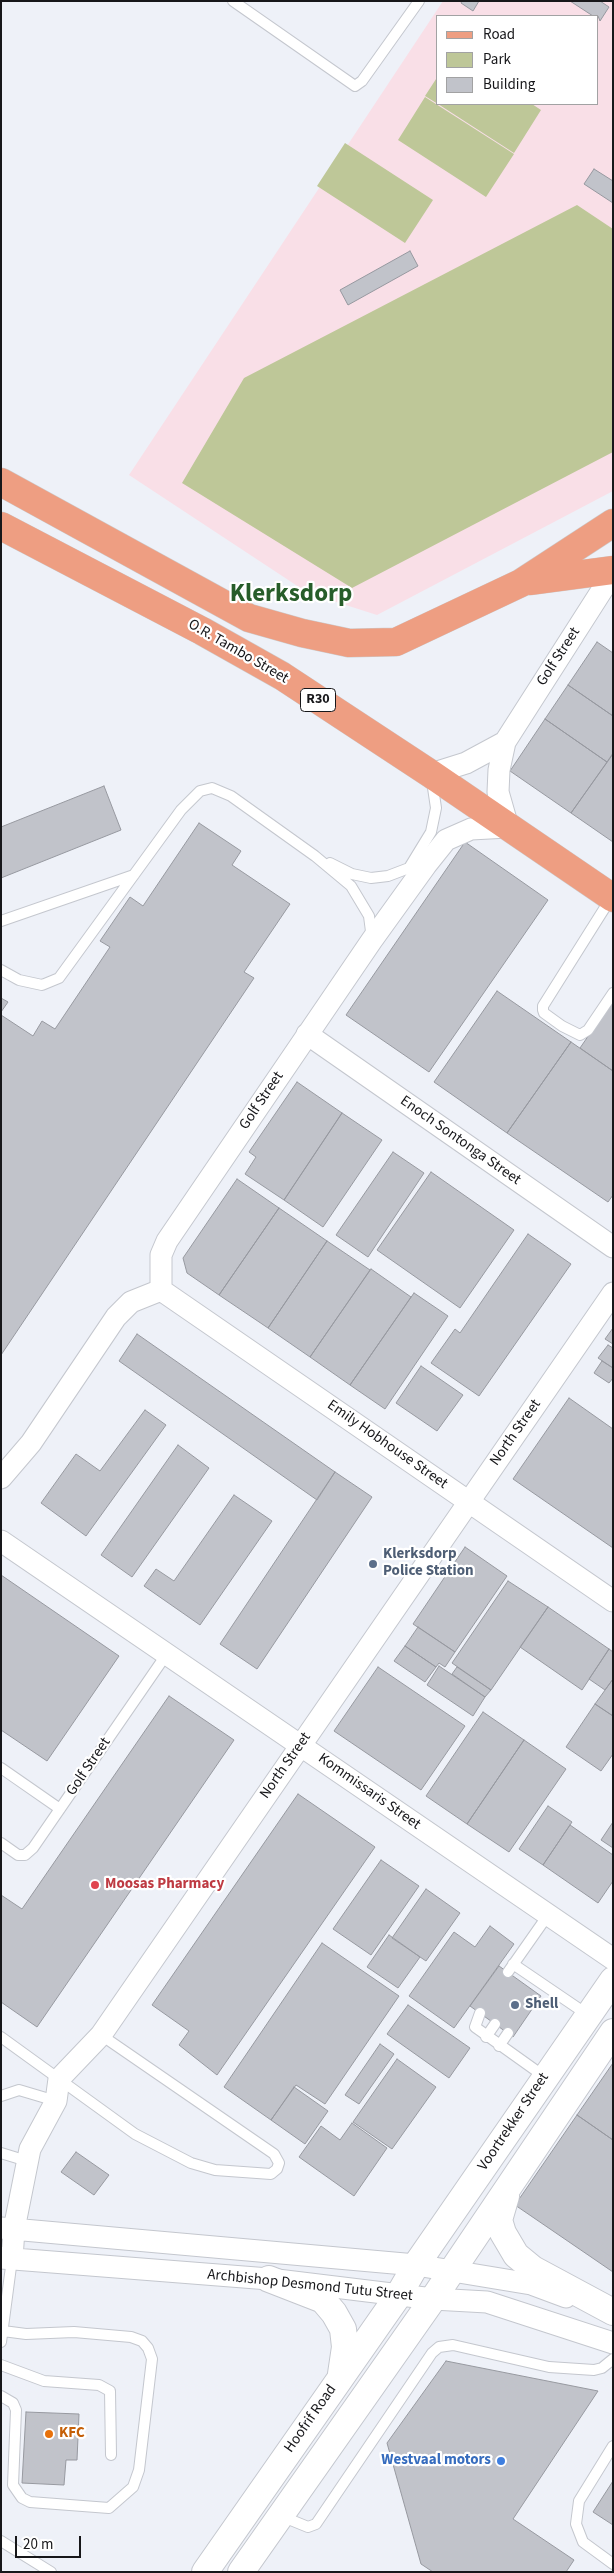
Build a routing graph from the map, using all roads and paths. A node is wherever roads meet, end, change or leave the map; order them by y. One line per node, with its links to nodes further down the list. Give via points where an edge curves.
1 (233, 1): 2 (lane, via 355,86 362,81)
2 (418, 1)
3 (1, 482): 7 (main road, via 249,618 349,643 396,642)
4 (613, 524): 7 (main road)
5 (1, 526): 9 (main road, O.R. Tambo Street / R30, via 282,676)
6 (613, 572): 7 (main road); 8 (street, Golf Street)
7 (522, 583)
8 (505, 742): 9 (street, Golf Street, via 466,764); 10 (street, Golf Street, via 498,792)
9 (431, 774): 10 (main road, O.R. Tambo Street / R30); 11 (lane, via 436,808 431,832 409,868 371,878 352,874)
10 (508, 827): 13 (main road, O.R. Tambo Street / R30); 15 (street, Golf Street, via 470,829 446,840)
11 (316, 856): 12 (lane, via 231,796 212,788 190,798); 15 (lane, via 351,886 369,916)
12 (134, 875): 14 (lane); 16 (lane, via 59,978 42,985 19,980)
13 (612, 898): 17 (lane, via 543,1006 544,1014 580,1035 588,1030)
14 (1, 921)
15 (372, 940): 18 (street, Golf Street)
16 (1, 970)
17 (613, 992)
18 (307, 1034): 19 (street, Enoch Sontonga Street); 20 (street, Golf Street, via 167,1241 161,1255)
19 (613, 1247)
20 (161, 1290): 22 (street, via 131,1302 116,1317 31,1443); 23 (street, Emily Hobhouse Street)
21 (613, 1292): 23 (street, North Street)
22 (1, 1478)
23 (468, 1501): 25 (street, Emily Hobhouse Street); 27 (street, North Street)
24 (1, 1541): 26 (street, Kommissaris Street)
25 (613, 1601)
26 (166, 1655): 27 (street, Kommissaris Street); 29 (lane, Golf Street)
27 (300, 1744): 31 (street, Kommissaris Street); 39 (street, North Street)
28 (1, 1768): 29 (lane)
29 (60, 1809): 30 (lane, Golf Street, via 28,1853 18,1855)
30 (1, 1843)
31 (548, 1915): 32 (street, Kommissaris Street); 35 (lane, via 510,1968)
32 (613, 1959)
33 (613, 1980): 35 (street, Voortrekker Street)
34 (480, 2013): 41 (lane, via 474,2025)
35 (588, 2015): 43 (street, Voortrekker Street)
36 (495, 2024): 41 (lane)
37 (613, 2032): 49 (street)
38 (508, 2033): 42 (lane)
39 (101, 2035): 44 (street, North Street); 44 (lane, via 274,2154 278,2168 271,2174 215,2170 191,2163 135,2134)
40 (1, 2037): 44 (lane)
41 (486, 2037): 42 (lane)
42 (499, 2046): 43 (lane)
43 (545, 2077): 52 (street, Voortrekker Street)
44 (59, 2079): 46 (street)
45 (1, 2096): 46 (lane, via 20,2090)
46 (56, 2101): 48 (street, via 30,2149)
47 (1, 2153): 48 (lane)
48 (27, 2161): 50 (street)
49 (508, 2191): 53 (street); 57 (street, via 499,2220 516,2255 533,2269)
50 (7, 2228): 51 (street); 52 (street, Archbishop Desmond Tutu Street)
51 (7, 2258): 54 (street, Archbishop Desmond Tutu Street); 58 (lane)
52 (416, 2265): 53 (street, Archbishop Desmond Tutu Street); 55 (street, Hoofrif Road)
53 (453, 2270): 56 (street, Hoofrif Road); 57 (street, Archbishop Desmond Tutu Street, via 531,2284)
54 (269, 2279): 55 (street, Archbishop Desmond Tutu Street); 62 (street, via 323,2300 334,2313 343,2329 345,2347)
55 (398, 2296): 56 (street, Archbishop Desmond Tutu Street); 62 (street, Hoofrif Road)
56 (433, 2299): 59 (street, Archbishop Desmond Tutu Street, via 487,2302); 66 (street, Hoofrif Road)
57 (613, 2313)
58 (2, 2336): 63 (lane, via 74,2332 131,2337 142,2341 152,2359 133,2487 109,2508 38,2503 22,2498 13,2485 16,2410 13,2403)
59 (613, 2343)
60 (613, 2359): 66 (lane, via 594,2370 549,2367 453,2345 439,2347 316,2524 308,2527)
61 (1, 2365): 65 (lane, via 44,2381 99,2385 110,2391)
62 (340, 2377): 70 (street, Hoofrif Road)
63 (1, 2396)
64 (613, 2446): 68 (lane, via 579,2501 576,2524 583,2542)
65 (111, 2455)
66 (280, 2516): 71 (street, Hoofrif Road)
67 (1, 2541): 69 (lane)
68 (613, 2564)
69 (47, 2571)
70 (206, 2572)
71 (241, 2572)

